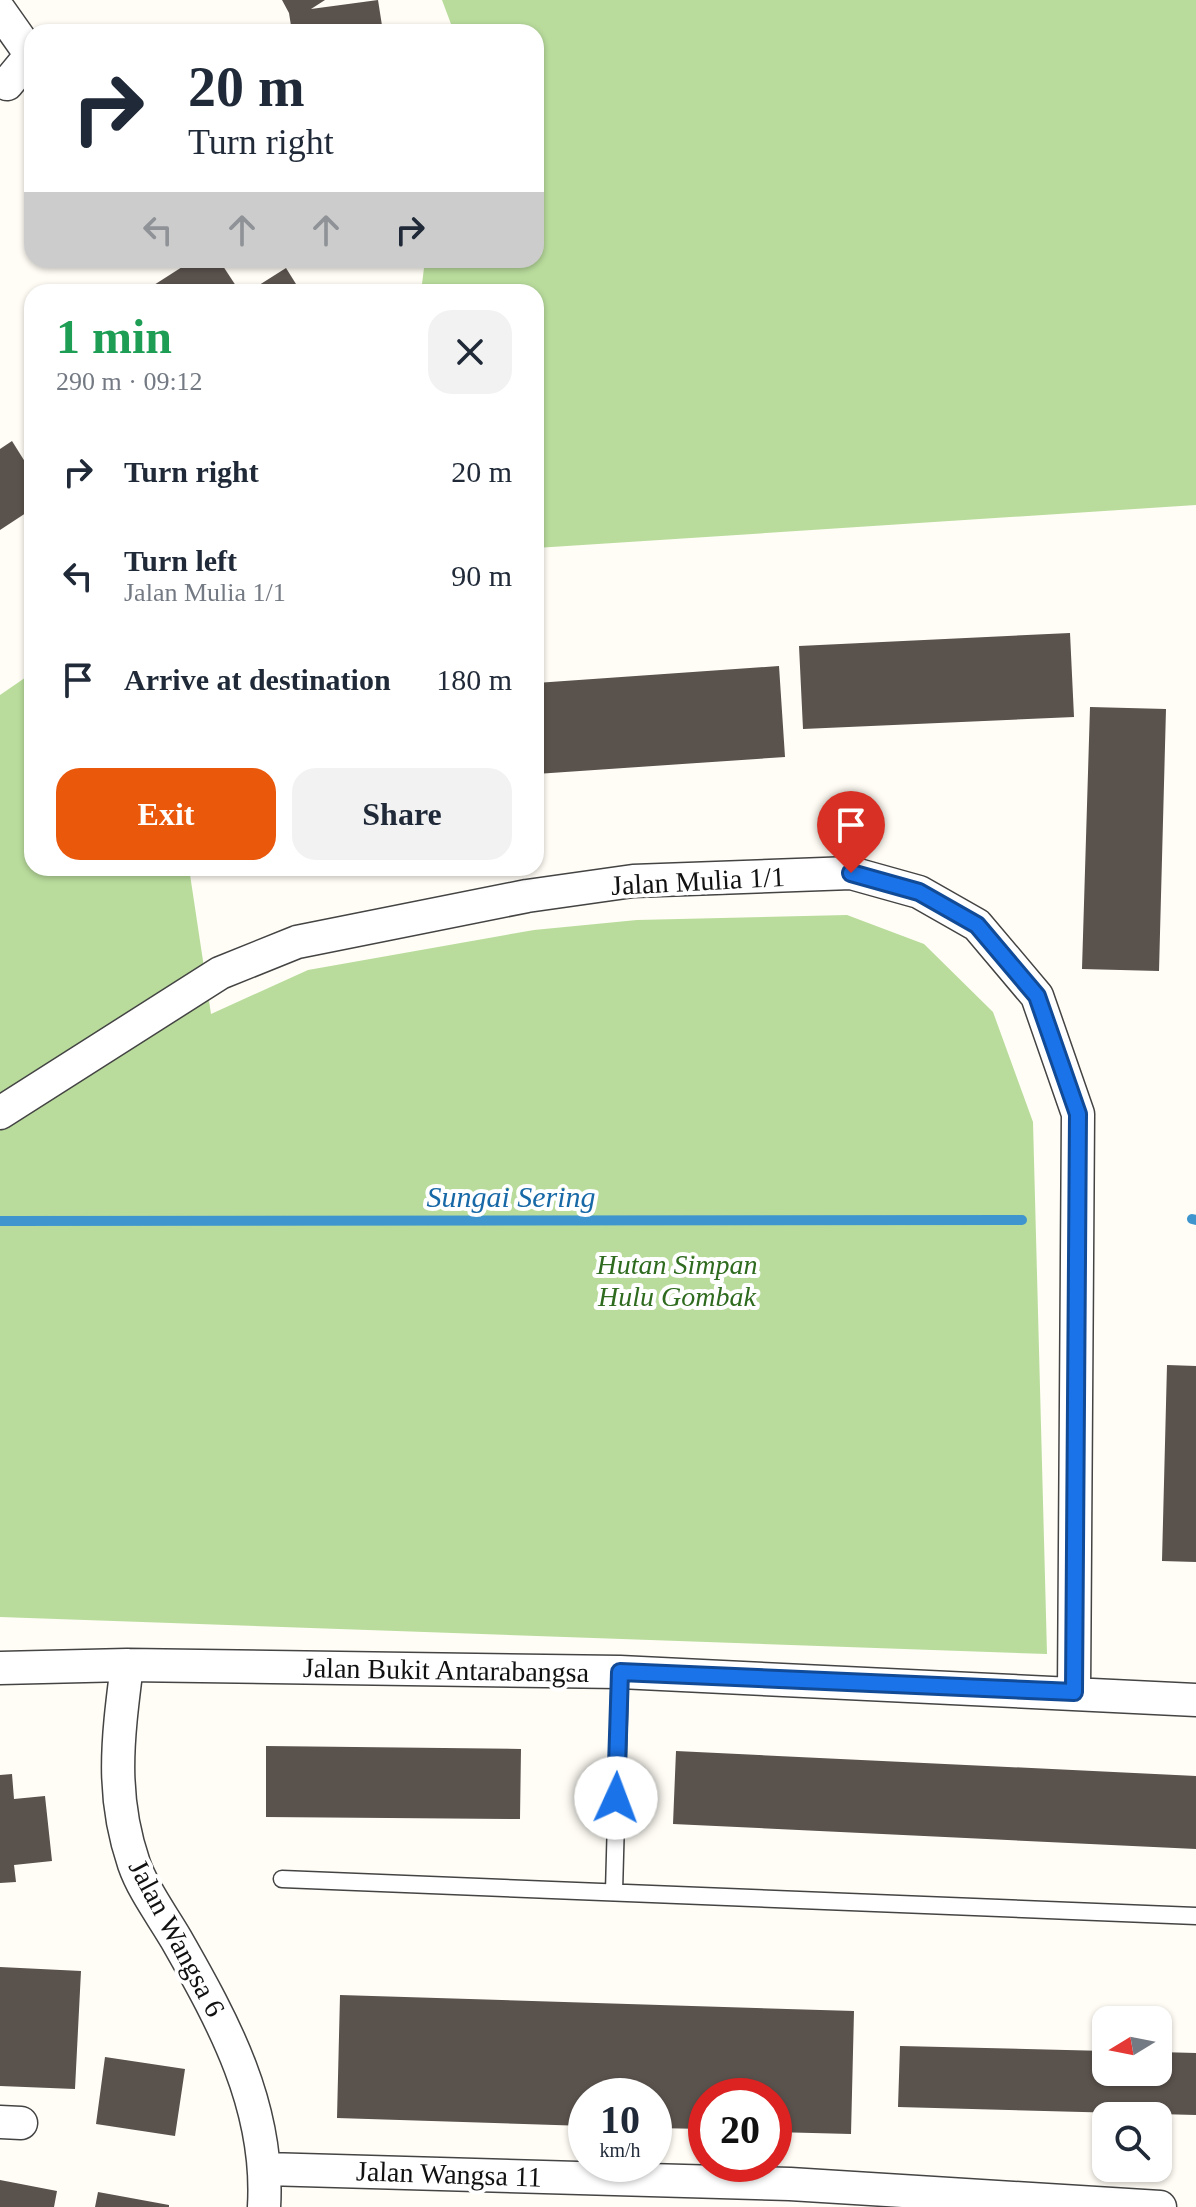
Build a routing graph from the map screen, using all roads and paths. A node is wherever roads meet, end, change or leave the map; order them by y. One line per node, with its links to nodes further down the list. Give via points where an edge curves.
1 (0, 11): 2 (street)
2 (24, 45)
3 (24, 63): 4 (street)
4 (7, 84)
5 (0, 1113): 9 (street, Jalan Mulia 1/1, via 220,973 297,942 527,896 633,881 851,873 919,892 977,925 1037,996 1078,1114)
6 (127, 1665): 7 (street, Jalan Bukit Antarabangsa); 8 (street, Jalan Bukit Antarabangsa); 14 (street, Jalan Wangsa 6, via 115,1761 119,1809 135,1867 221,2018 254,2098)
7 (0, 1668)
8 (620, 1672): 9 (street, Jalan Bukit Antarabangsa); 12 (lane)
9 (1074, 1692): 10 (street, Jalan Bukit Antarabangsa)
10 (1196, 1700)
11 (282, 1879): 12 (lane)
12 (614, 1892): 13 (lane)
13 (1196, 1916)
14 (266, 2169): 15 (street, Jalan Wangsa 11); 16 (street, Jalan Wangsa 6)
15 (789, 2196): 17 (street, Jalan Wangsa 11)
16 (264, 2207)
17 (1160, 2207)

